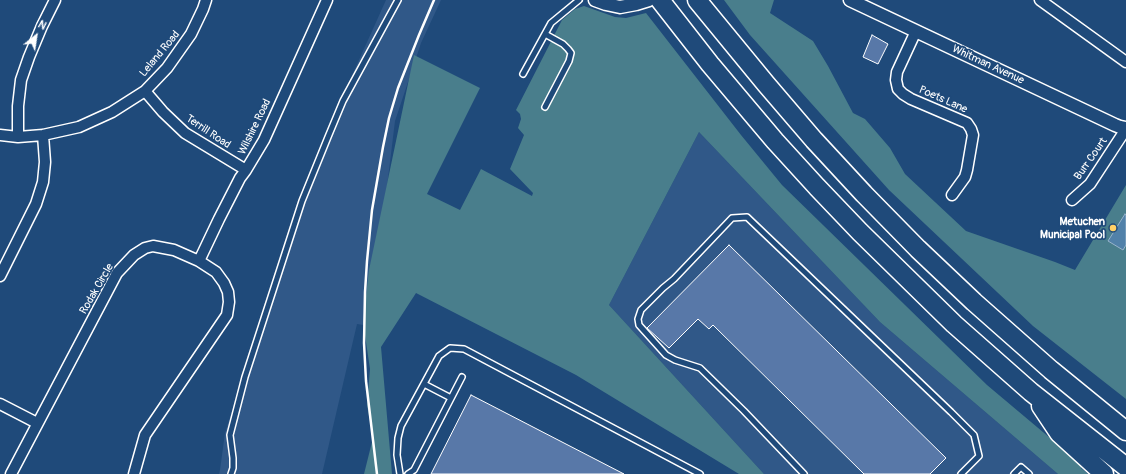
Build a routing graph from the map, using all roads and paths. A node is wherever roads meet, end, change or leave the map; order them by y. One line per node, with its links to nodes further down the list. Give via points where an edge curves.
1 (55, 0): 21 (street, via 21,80)
2 (206, 0): 16 (street, Leland Road, via 191,34 167,68)
3 (327, 0): 22 (street, Wilshire Road, via 264,140)
4 (398, 0): 37 (lane, via 343,101 302,201 230,435 233,458)
5 (579, 0): 13 (lane, via 551,23)
6 (595, 0): 7 (street, via 620,7)
7 (649, 0)
8 (660, 0): 29 (highway, via 710,64 817,187 954,324)
9 (697, 0): 33 (highway, via 814,140 864,194 974,302 1051,370)
10 (850, 0): 12 (street, Whitman Avenue)
11 (1040, 0): 14 (street)
12 (916, 31): 18 (street, Whitman Avenue); 23 (street, Poets Lane, via 897,72 898,89 911,99 967,123 973,135 965,177)
13 (545, 34): 15 (lane); 17 (lane, via 563,44 571,53)
14 (1126, 62)
15 (523, 74)
16 (145, 91): 20 (street, Leland Road, via 112,112 79,127); 22 (street, Terrill Road, via 185,133)
17 (545, 107)
18 (1126, 128): 24 (street, Burr Court, via 1090,184)
19 (0, 135): 21 (street, Leland Road)
20 (43, 136): 21 (street, Leland Road); 26 (street, via 46,162 43,182 36,204)
21 (18, 137)
22 (246, 170): 25 (street, Wilshire Road)
23 (952, 195)
24 (1072, 200)
25 (199, 261): 32 (street, Rodak Circle, via 174,250 153,246 145,248 125,264 117,273); 36 (street, Rodak Circle, via 216,272 224,283 229,302 226,315 145,435)
26 (0, 276)
27 (462, 377): 30 (lane)
28 (424, 384): 30 (lane); 38 (lane, via 401,426 397,455); 40 (lane, via 439,356 450,348 464,349)
29 (1031, 392): 34 (highway); 45 (highway, via 1059,433)
30 (451, 398): 39 (lane, via 414,470)
31 (0, 404): 32 (street)
32 (37, 423): 35 (street, Rodak Circle)
33 (1126, 431)
34 (1126, 467)
35 (11, 474)
36 (134, 474)
37 (231, 474)
38 (400, 474)
39 (408, 474)
40 (700, 474)
41 (804, 474): 42 (lane, via 700,368 666,355 639,325 641,310 732,218 747,217 974,435 979,456)
42 (961, 474)
43 (1014, 474): 44 (lane, via 1021,467)
44 (1030, 474)
45 (1104, 474)

